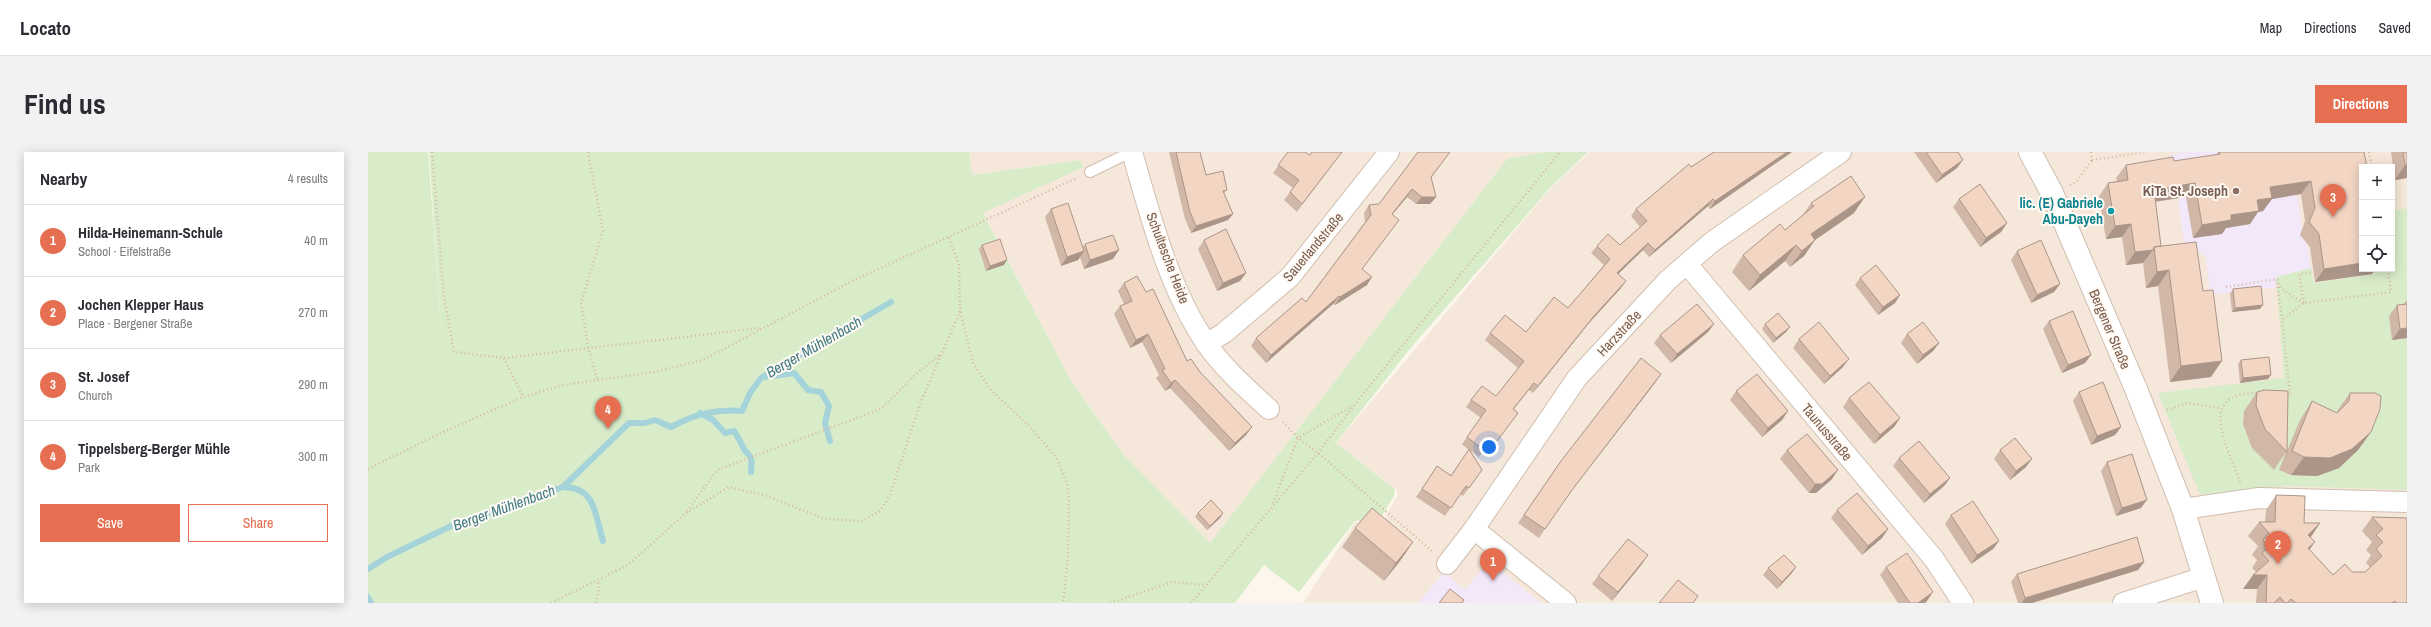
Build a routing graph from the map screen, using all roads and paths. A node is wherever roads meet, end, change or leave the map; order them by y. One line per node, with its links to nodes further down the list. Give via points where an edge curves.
1 (432, 152): 28 (path, via 444,297 454,352)
2 (588, 152): 26 (path, via 603,231 581,303)
3 (1132, 152): 13 (lane); 25 (street, Schultesche Heide, via 1149,210 1178,291)
4 (1389, 152): 25 (street, Sauerlandstraße, via 1290,277 1224,333)
5 (1560, 152): 33 (path)
6 (1841, 152): 16 (street, Harzstraße, via 1712,242)
7 (2030, 152): 14 (street, Bergener Straße)
8 (2091, 152): 11 (path)
9 (2147, 152): 11 (path)
10 (2369, 152): 12 (path)
11 (2092, 160): 14 (path, via 2076,182)
12 (2371, 164)
13 (1090, 172): 15 (path)
14 (2052, 193): 36 (street, Bergener Straße)
15 (949, 238): 22 (path, via 959,265); 24 (path, via 854,280)
16 (1687, 264): 45 (street, Harzstraße, via 1668,280 1577,378); 56 (street, Taunusstraße, via 1934,559)
17 (2313, 272): 21 (path, via 2299,274)
18 (2389, 272): 21 (path, via 2392,292)
19 (2277, 279): 20 (path); 21 (path, via 2280,288); 23 (path)
20 (2226, 287)
21 (2304, 303): 23 (path)
22 (960, 311): 27 (path); 52 (path, via 970,353 982,379 1043,441 1063,470 1069,496 1068,558)
23 (2282, 320): 31 (path, via 2290,394)
24 (764, 328): 26 (path); 29 (path, via 703,360 654,372)
25 (1206, 344): 35 (street, Schultesche Heide, via 1237,379)
26 (588, 347): 28 (path); 29 (path)
27 (940, 355): 44 (path, via 916,374 881,409 717,470); 44 (path, via 920,404 890,494 880,511 862,521 825,519 767,496 729,487)
28 (504, 358): 32 (path)
29 (597, 379): 32 (path, via 563,385)
30 (2266, 394): 34 (path, via 2242,393)
31 (2282, 394)
32 (522, 397): 39 (path)
33 (1354, 404): 37 (path); 38 (path)
34 (2221, 408): 36 (path, via 2187,403); 40 (path, via 2221,428)
35 (1269, 409)
36 (2147, 417): 43 (street, Bergener Straße)
37 (1298, 438): 38 (path); 42 (path)
38 (1318, 453): 42 (path); 46 (path)
39 (368, 469)
40 (2247, 499): 41 (street); 43 (street)
41 (2407, 502)
42 (1272, 505): 49 (path)
43 (2183, 509): 47 (street, Bergener Straße)
44 (686, 513): 48 (path, via 628,565)
45 (1474, 529): 46 (street, Harzstraße); 55 (street)
46 (1448, 564)
47 (2204, 577): 57 (street); 58 (street, Bergener Straße)
48 (598, 580): 50 (path); 51 (path)
49 (1206, 585): 53 (path, via 1172,582); 54 (path)
50 (551, 603)
51 (596, 603)
52 (1063, 603)
53 (1110, 603)
54 (1191, 603)
55 (1566, 603)
56 (1963, 603)
57 (2123, 603)
58 (2212, 603)

